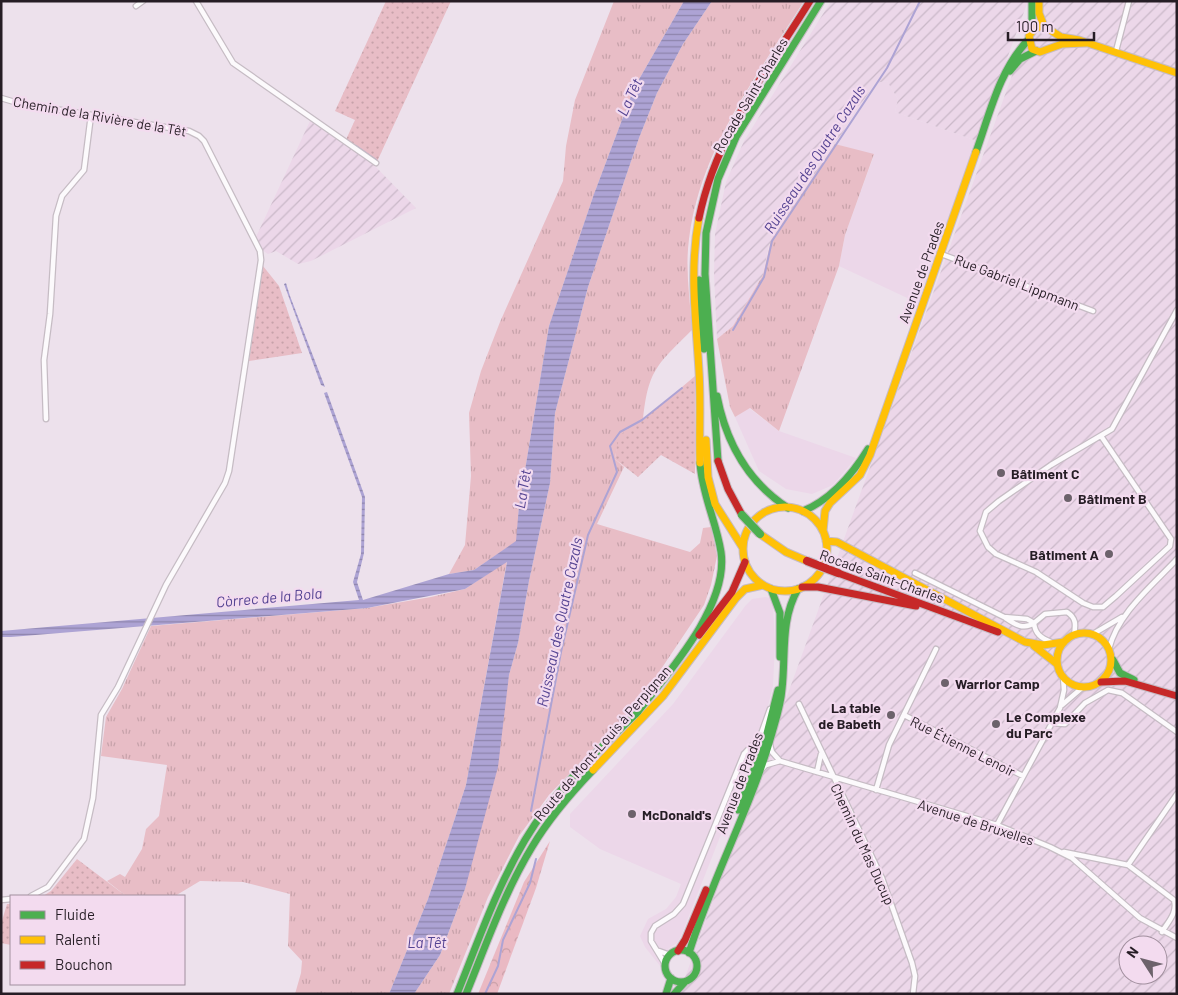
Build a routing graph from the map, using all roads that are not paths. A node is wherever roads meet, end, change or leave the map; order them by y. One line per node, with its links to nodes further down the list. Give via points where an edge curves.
1 (143, 1): 8 (street)
2 (196, 1): 21 (street, via 233,63)
3 (810, 1): 22 (main road, Rocade Saint-Charles, via 723,144 711,170)
4 (821, 1): 25 (main road, Rocade Saint-Charles, via 726,158 712,198 706,233)
5 (1032, 1): 10 (main road)
6 (1039, 1): 9 (main road)
7 (1129, 1): 16 (street)
8 (136, 6)
9 (1044, 26): 10 (main road); 11 (main road)
10 (1032, 30): 12 (main road)
11 (1054, 33): 13 (main road); 14 (main road)
12 (1028, 40): 15 (main road); 19 (main road, Avenue de Prades, via 1006,70)
13 (1086, 43): 14 (main road, via 1060,44); 16 (main road)
14 (1052, 48): 15 (main road, via 1044,53)
15 (1036, 51): 19 (main road, Avenue de Prades, via 1014,65)
16 (1116, 51): 17 (main road)
17 (1177, 73)
18 (1, 98): 20 (street, Chemin de la Rivière de la Têt)
19 (992, 113): 23 (main road, Avenue de Prades)
20 (92, 115): 28 (street, via 84,170 65,192 56,216 44,360); 81 (street, Chemin de la Rivière de la Têt, via 189,131 199,136 223,175 260,251 260,268 229,471 221,491 152,612 118,687 101,715 87,832 59,875 48,887)
21 (376, 163)
22 (699, 220): 24 (main road); 31 (main road, via 697,252 701,320 712,444)
23 (941, 254): 27 (street, Rue Gabriel Lippmann); 30 (main road, Avenue de Prades)
24 (694, 260): 36 (main road, via 706,405 708,477 719,512); 63 (main road, via 700,460 703,486 720,540 721,578 708,612)
25 (706, 295): 31 (main road); 32 (main road, via 717,399 724,424 762,488 773,500)
26 (1177, 310): 29 (street, via 1112,429)
27 (1093, 311)
28 (46, 419)
29 (1101, 436): 29 (street, via 999,501 986,512 980,531 985,543 996,554 1036,572 1093,607 1103,607 1170,546 1170,539)
30 (874, 439): 33 (main road, Avenue de Prades, via 830,494 820,504); 34 (main road, Avenue de Prades, via 860,475 830,502)
31 (718, 461): 43 (main road, Rocade Saint-Charles, bridge, via 742,515 760,534 786,552)
32 (788, 508): 33 (main road); 36 (main road, via 768,511 757,518 745,535)
33 (803, 511): 34 (main road, via 818,523)
34 (822, 531): 35 (main road)
35 (826, 541): 41 (main road, via 826,556 820,571); 50 (main road, via 837,542)
36 (743, 548): 38 (main road)
37 (1177, 559): 44 (street)
38 (745, 562): 40 (main road); 46 (main road, via 743,576)
39 (915, 573): 45 (street)
40 (763, 586): 42 (main road); 46 (main road, via 745,589)
41 (800, 588): 42 (main road, via 784,592); 43 (main road, via 863,595); 67 (main road, Avenue de Prades, via 789,604 781,701)
42 (771, 589): 58 (main road, Avenue de Prades, via 779,603 781,616)
43 (948, 614): 50 (main road, Rocade Saint-Charles)
44 (1125, 615): 48 (street); 54 (street, via 1116,629)
45 (1004, 617): 47 (street); 47 (street, via 1024,627)
46 (713, 622): 63 (main road, Route de Mont-Louis à Perpignan); 92 (main road, Route de Mont-Louis à Perpignan, via 663,696 576,788 532,847 504,902)
47 (1034, 622): 49 (street, via 1045,614 1067,612 1074,616); 52 (street, via 1037,634)
48 (1093, 634): 49 (main road); 54 (main road, via 1100,638)
49 (1074, 635): 51 (main road)
50 (1025, 642): 52 (main road, Rocade Saint-Charles); 55 (main road, Rocade Saint-Charles, via 1042,650)
51 (1064, 642): 52 (main road, Rocade Saint-Charles); 55 (main road)
52 (1054, 644)
53 (936, 649): 64 (street)
54 (1110, 653): 57 (main road, via 1109,671); 60 (main road, via 1115,667 1126,677)
55 (1058, 664): 56 (main road)
56 (1062, 676): 59 (main road, via 1075,686); 62 (street, via 1064,690)
57 (1099, 683): 59 (main road); 60 (main road, via 1125,681)
58 (778, 687): 68 (street, via 760,737); 70 (main road, Avenue de Prades)
59 (1083, 687): 62 (street)
60 (1177, 694)
61 (798, 704): 69 (street, Chemin du Mas Ducup)
62 (1060, 708): 65 (street)
63 (636, 714): 91 (main road, Route de Mont-Louis à Perpignan, via 554,800 525,840 495,901)
64 (904, 715): 74 (street, Rue Étienne Lenoir); 76 (street, via 889,745)
65 (1051, 723): 66 (street, via 1065,724 1085,703 1108,690 1122,693); 74 (street)
66 (1177, 732)
67 (770, 743): 71 (street, via 772,752); 72 (main road, Avenue de Prades)
68 (744, 754): 70 (street, via 752,753); 84 (street, via 683,904 655,926 651,933 651,941)
69 (821, 754): 73 (street, Chemin du Mas Ducup); 75 (street, Chemin du Mas Ducup)
70 (758, 759): 85 (main road, Avenue de Prades)
71 (780, 761): 72 (street); 73 (street, Avenue de Bruxelles)
72 (760, 770): 86 (main road, Avenue de Prades, via 710,890)
73 (817, 772): 75 (street, Avenue de Bruxelles)
74 (1023, 776): 78 (street)
75 (832, 778): 76 (street, Avenue de Bruxelles); 95 (street, Chemin du Mas Ducup, via 882,878 912,963)
76 (876, 790): 78 (street, Avenue de Bruxelles)
77 (1177, 794): 80 (street)
78 (997, 825): 79 (street, Avenue de Bruxelles)
79 (1060, 851): 80 (street); 82 (street, Avenue de Bruxelles, via 1140,918)
80 (1128, 865): 82 (street, via 1174,900 1174,912)
81 (33, 895)
82 (1162, 932): 83 (street, Avenue de Bruxelles)
83 (1177, 938)
84 (659, 951): 87 (street); 88 (street)
85 (678, 951): 86 (main road); 87 (main road)
86 (689, 952): 90 (main road, via 697,966 693,976)
87 (670, 955): 88 (main road)
88 (665, 964): 89 (main road)
89 (670, 978): 90 (main road); 93 (main road)
90 (685, 982): 94 (main road)
91 (457, 994)
92 (466, 994)
93 (666, 994)
94 (674, 994)
95 (912, 994)

